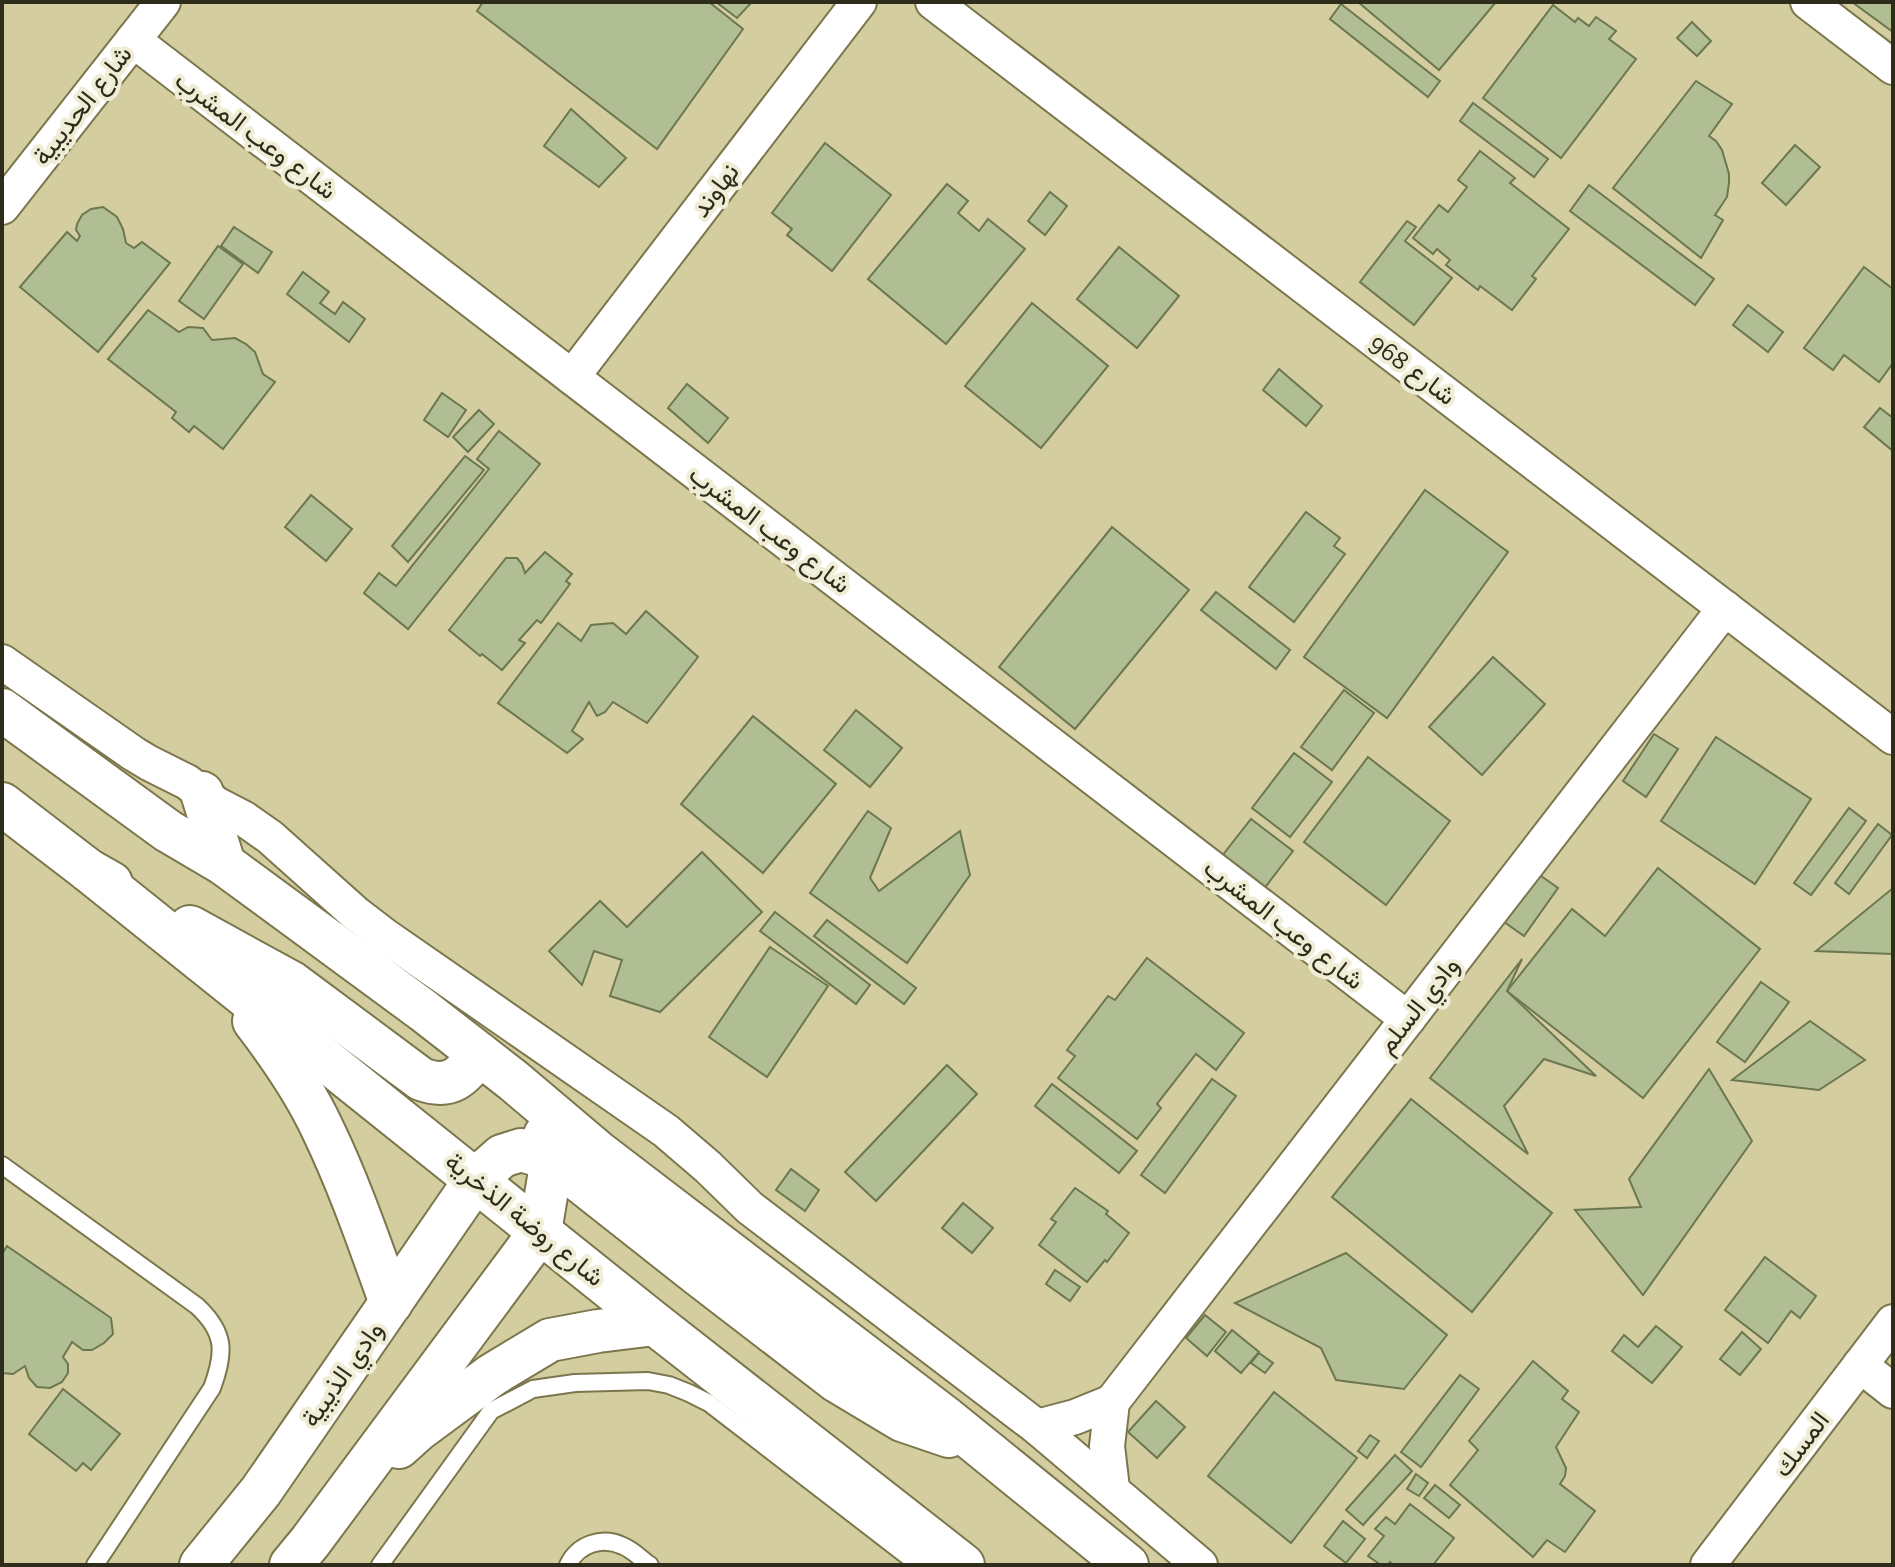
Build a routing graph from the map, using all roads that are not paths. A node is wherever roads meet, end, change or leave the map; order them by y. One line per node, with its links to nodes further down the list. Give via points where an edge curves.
1 (163, 2): 5 (street, شارع الحديبية)
2 (859, 2): 8 (street, نهاوند)
3 (933, 2): 9 (street, شارع 968)
4 (1808, 2): 6 (street)
5 (133, 40): 7 (street, شارع الحديبية); 8 (street, شارع وعب المشرب)
6 (1893, 67)
7 (2, 207)
8 (572, 377): 18 (street, شارع وعب المشرب)
9 (1725, 608): 12 (street, شارع 968); 18 (street, وادي السلم)
10 (2, 662): 13 (street, via 141,759)
11 (2, 710): 15 (street, via 168,831)
12 (1893, 737)
13 (202, 793): 15 (street); 31 (street, via 270,837 385,936 666,1131 768,1222)
14 (2, 804): 16 (street, شارع روضة الذخرية)
15 (224, 864): 19 (street)
16 (88, 870): 17 (street, شارع روضة الذخرية); 19 (street, شارع روضة الذخرية, via 292,983 421,1079 455,1080)
17 (223, 978): 23 (street, شارع روضة الذخرية); 25 (street, via 285,1062 323,1129)
18 (1408, 1019): 30 (street, وادي السلم)
19 (479, 1054): 20 (street)
20 (514, 1081): 21 (street, via 542,1125); 32 (street, via 599,1153)
21 (552, 1159): 23 (street, وادي الذيبية, via 521,1150 502,1156); 24 (street); 32 (street, via 837,1381 902,1420)
22 (2, 1165): 35 (lane, via 197,1306 217,1330 221,1344 212,1388)
23 (476, 1179): 24 (street, شارع روضة الذخرية); 25 (street, وادي الذيبية)
24 (540, 1232): 27 (street, شارع روضة الذخرية); 34 (street)
25 (391, 1303): 36 (street, وادي الذيبية, via 261,1491)
26 (1893, 1322): 28 (street, المسك)
27 (655, 1324): 34 (street, via 550,1340 419,1429); 42 (street, شارع روضة الذخرية)
28 (1860, 1365): 29 (street); 45 (street, المسك)
29 (1893, 1391)
30 (1112, 1402): 31 (street); 33 (street, via 1107,1446)
31 (1037, 1427): 33 (street)
32 (980, 1446): 43 (street)
33 (1112, 1489): 44 (street)
34 (347, 1492): 37 (street)
35 (95, 1565)
36 (201, 1565)
37 (291, 1565)
38 (380, 1565): 41 (lane, via 491,1411 533,1389 648,1381 709,1403)
39 (568, 1565): 40 (lane, via 581,1548 603,1541 626,1547)
40 (650, 1565)
41 (919, 1565)
42 (963, 1565)
43 (1127, 1565)
44 (1200, 1565)
45 (1708, 1565)

